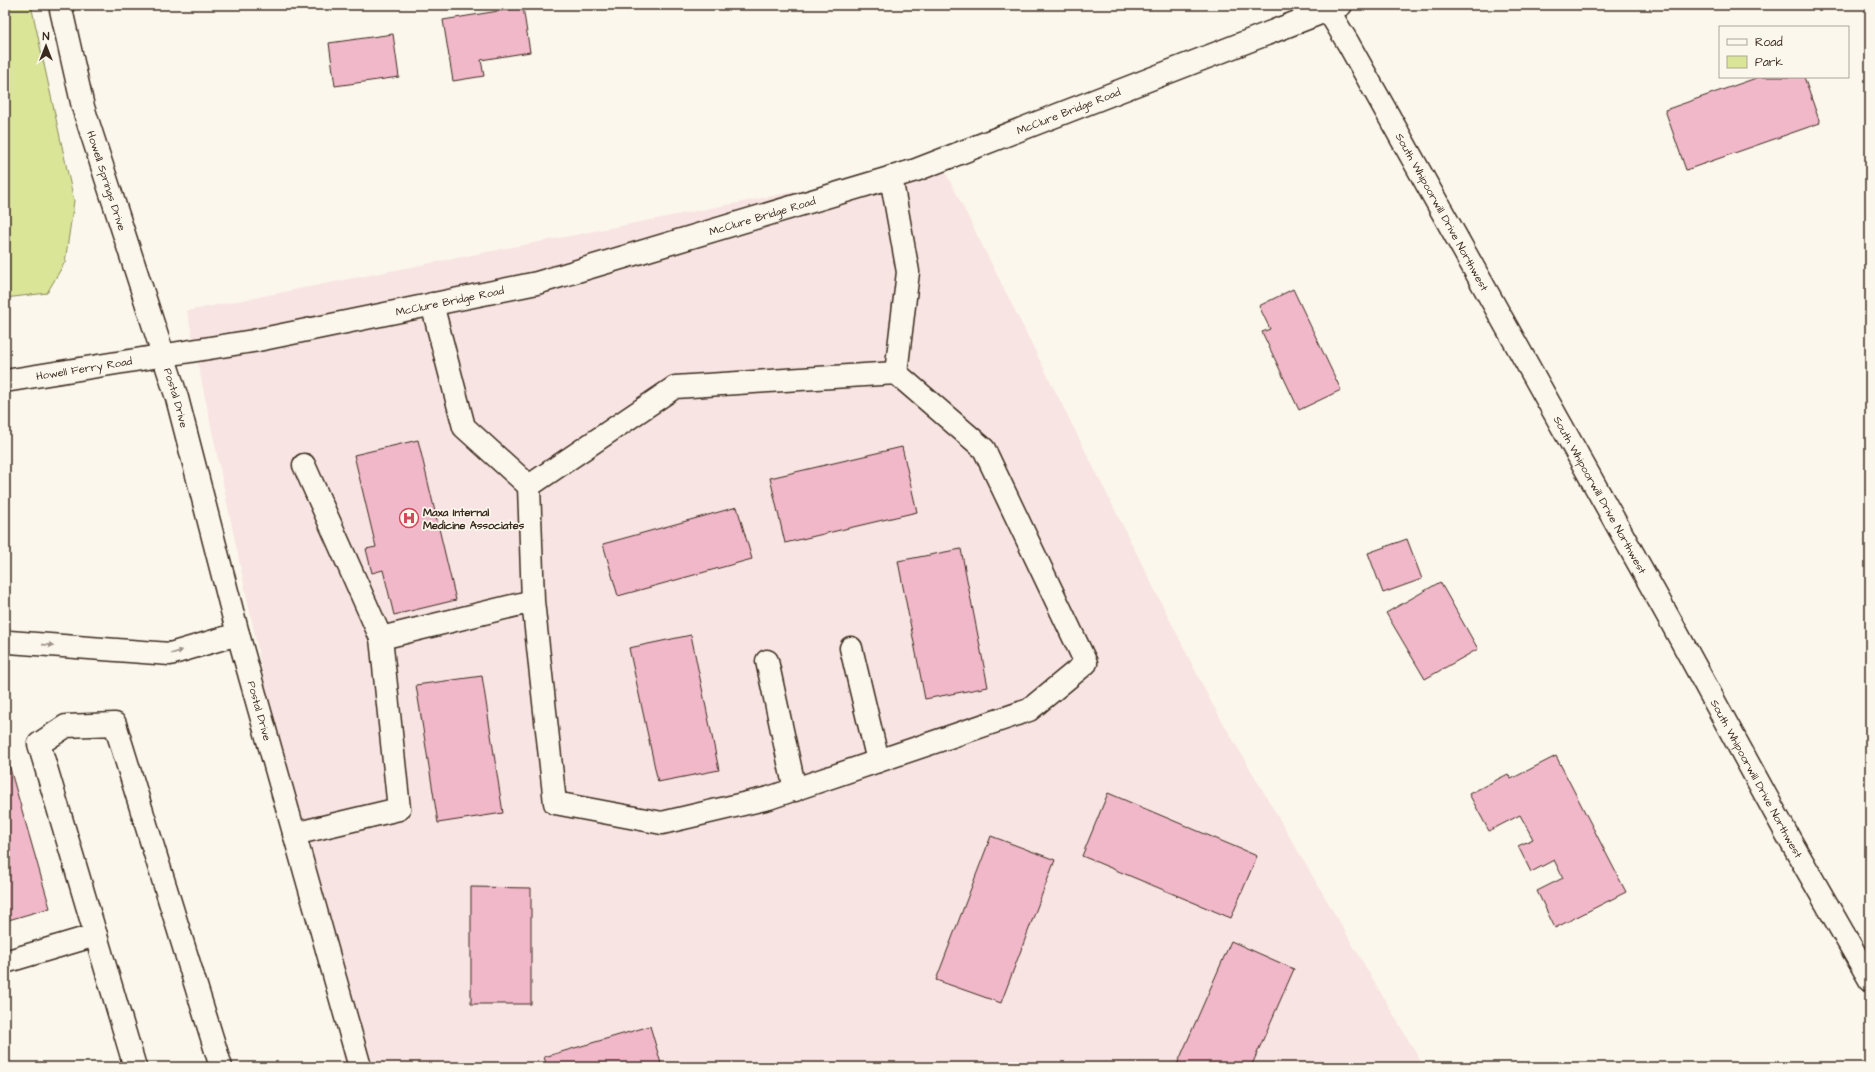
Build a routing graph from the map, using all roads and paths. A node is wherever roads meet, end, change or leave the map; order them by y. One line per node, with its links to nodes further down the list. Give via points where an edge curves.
1 (60, 5): 5 (street, Howell Springs Drive, via 82,107)
2 (1335, 8): 3 (street, McClure Bridge Road); 21 (street, South Whipoorwill Drive Northwest, via 1352,50)
3 (891, 178): 4 (street, McClure Bridge Road, via 537,283); 6 (street, via 908,272)
4 (432, 304): 5 (street, McClure Bridge Road, via 253,341); 9 (street, via 464,427)
5 (163, 354): 7 (street, Howell Ferry Road); 11 (street, Postal Drive, via 177,398)
6 (896, 373): 9 (street, via 675,387); 16 (street, via 984,449 1086,664 1029,710)
7 (5, 380)
8 (304, 466): 13 (street)
9 (529, 486): 10 (street)
10 (532, 601): 13 (street); 17 (street, via 555,803 662,823)
11 (238, 634): 12 (street, one-way to 11, via 170,654); 18 (street, Postal Drive)
12 (6, 638)
13 (381, 638): 18 (street, via 398,809)
14 (851, 648): 16 (street)
15 (768, 661): 17 (street)
16 (878, 761): 17 (street)
17 (795, 790)
18 (294, 834): 24 (street, Postal Drive)
19 (96, 935): 20 (street); 22 (street); 23 (street, via 39,744 66,726 115,724)
20 (5, 962)
21 (1870, 980)
22 (135, 1067)
23 (221, 1067)
24 (360, 1067)

